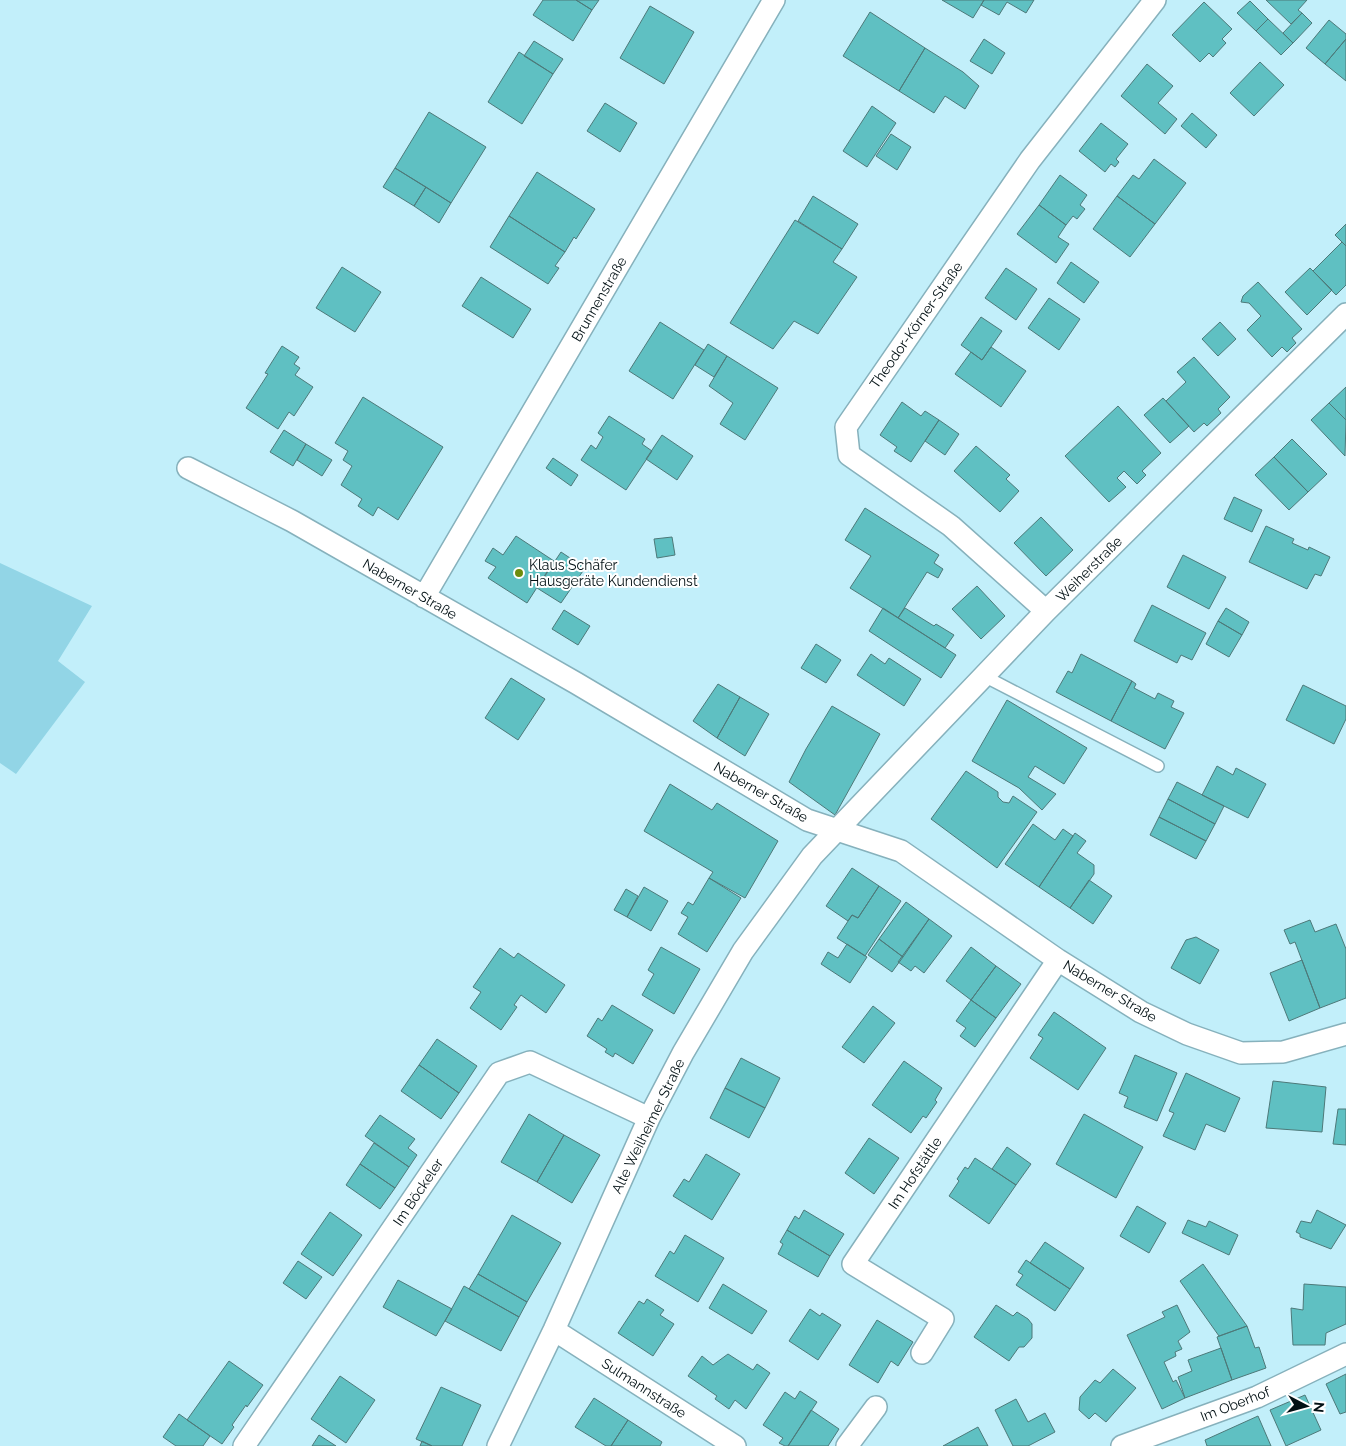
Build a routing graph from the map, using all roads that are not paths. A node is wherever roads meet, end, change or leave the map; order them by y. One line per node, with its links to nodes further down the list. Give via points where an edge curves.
1 (774, 0): 5 (street, Brunnenstraße)
2 (1156, 0): 6 (street, Theodor-Körner-Straße, via 1030,160 846,427 849,455 951,526)
3 (1346, 314): 6 (street, Weiherstraße)
4 (188, 468): 5 (street, Naberner Straße, via 292,521)
5 (424, 597): 9 (street, Naberner Straße, via 807,820)
6 (1046, 611): 7 (street, Weiherstraße)
7 (984, 676): 8 (lane); 9 (street, Weiherstraße)
8 (1158, 766)
9 (838, 830): 10 (street, Naberner Straße, via 902,850); 12 (street, Alte Weilheimer Straße, via 812,856 743,951 682,1054)
10 (1058, 960): 11 (street, Naberner Straße, via 1141,1012 1188,1034 1241,1053 1283,1052); 14 (street, Im Hofstättle, via 853,1264 943,1319)
11 (1346, 1034)
12 (649, 1118): 13 (street, Alte Weilheimer Straße); 17 (street, Im Böckeler, via 530,1062 499,1074)
13 (554, 1330): 18 (street, Alte Weilheimer Straße); 19 (street, Sulmannstraße)
14 (922, 1353)
15 (1346, 1354): 21 (street, Im Oberhof, via 1257,1397)
16 (876, 1407): 20 (street)
17 (244, 1446)
18 (498, 1446)
19 (735, 1446)
20 (847, 1446)
21 (1122, 1446)

